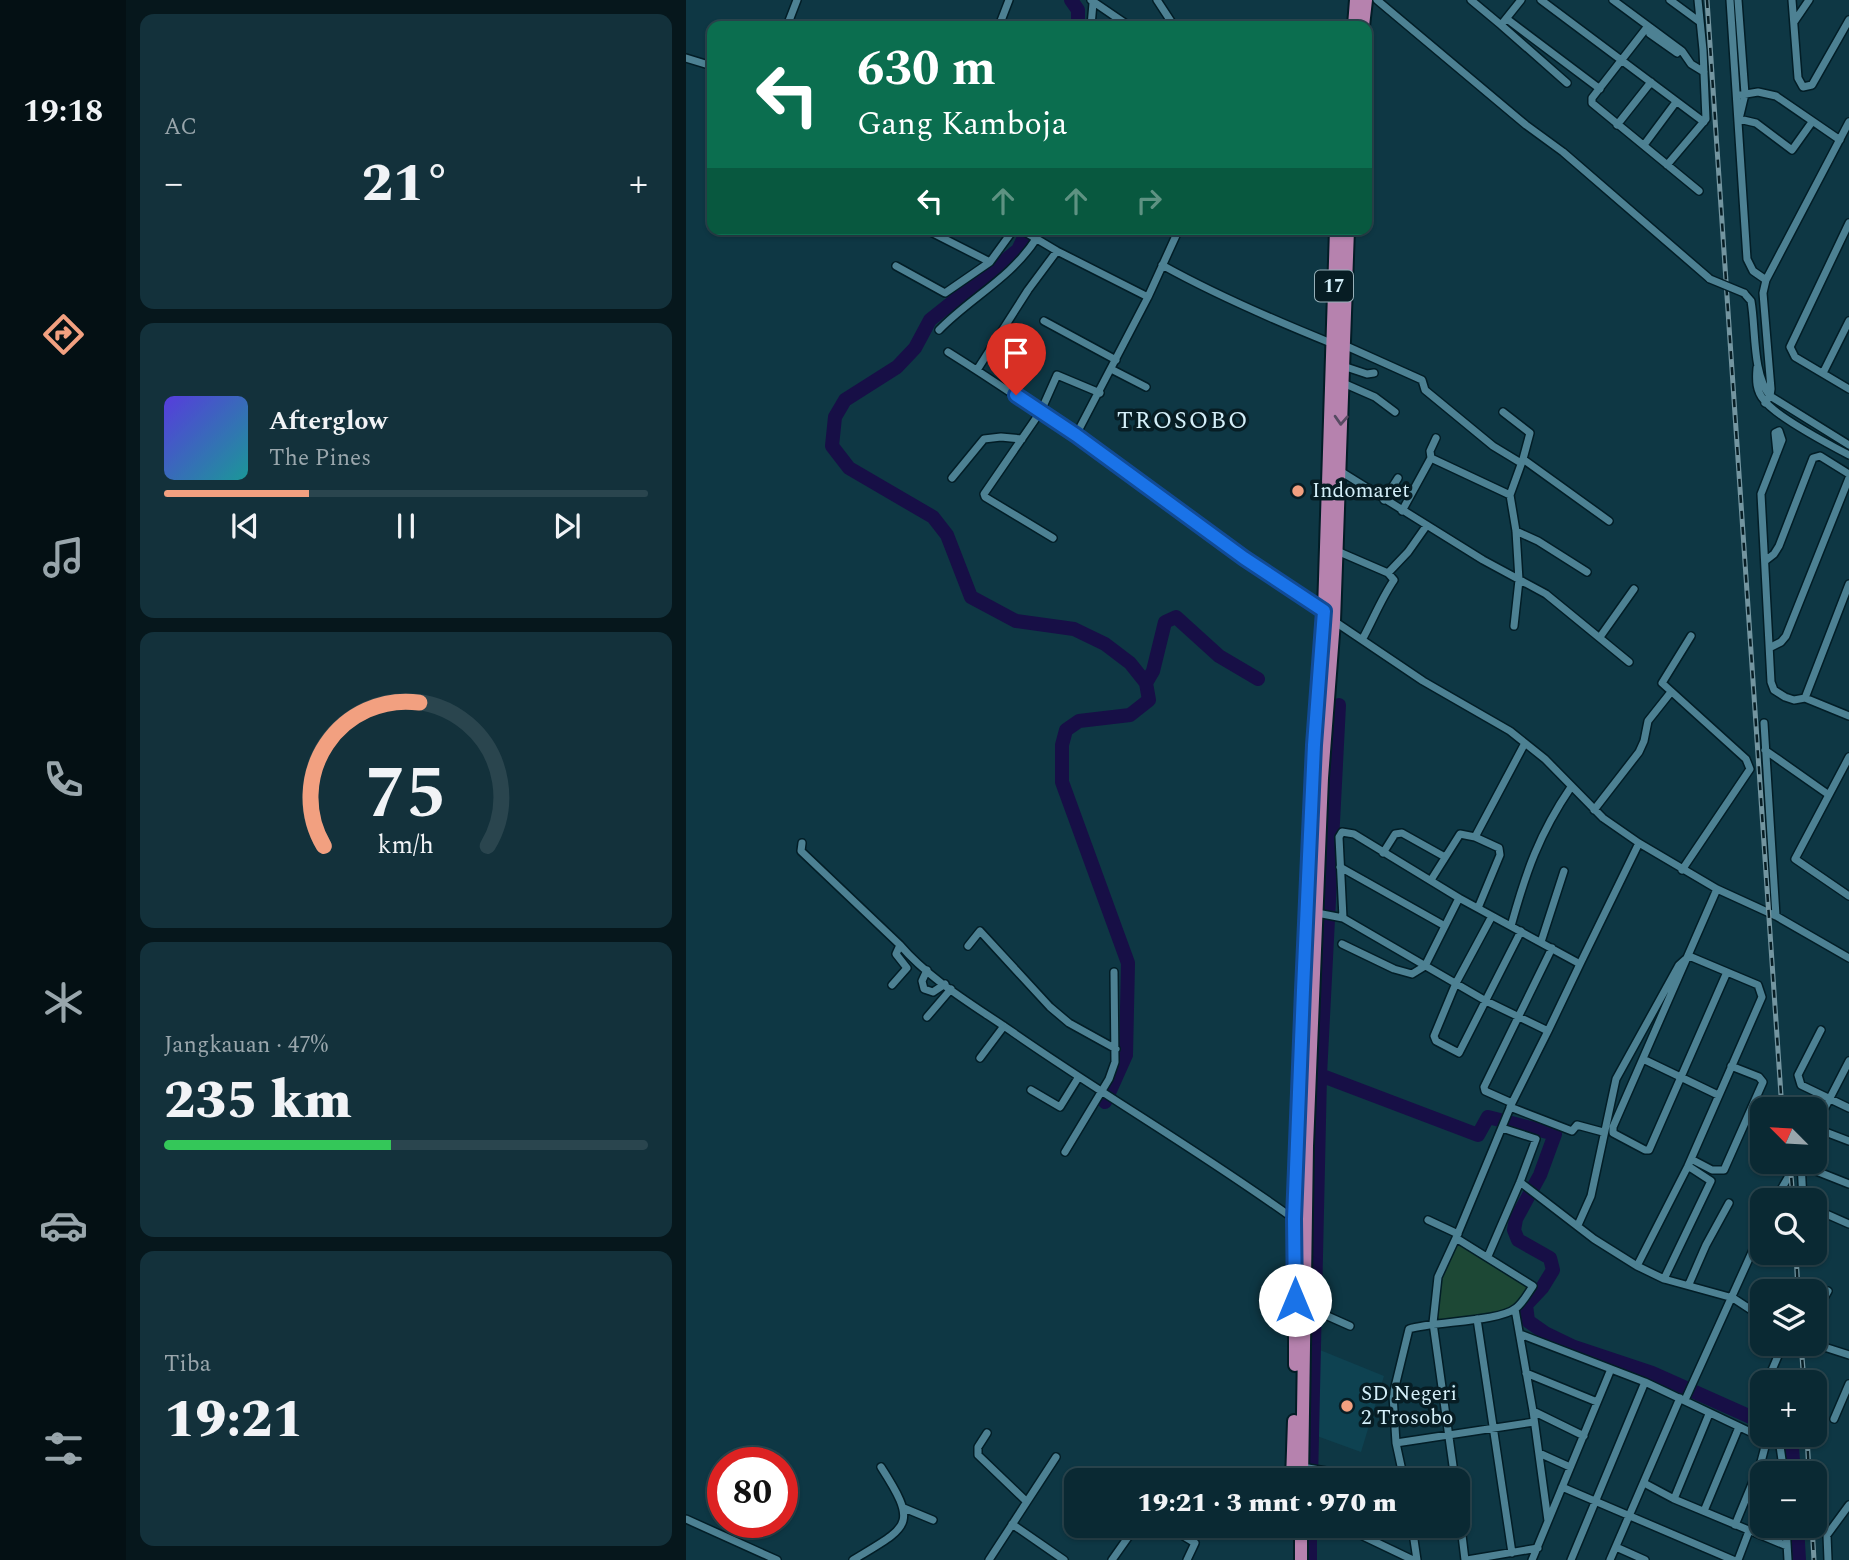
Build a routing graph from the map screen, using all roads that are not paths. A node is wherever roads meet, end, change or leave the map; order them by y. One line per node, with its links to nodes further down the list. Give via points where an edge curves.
1 (797, 0): 21 (street)
2 (1009, 0): 22 (street)
3 (1157, 0): 25 (street)
4 (1356, 0): 26 (highway)
5 (1366, 0): 27 (highway)
6 (1377, 0): 84 (street, bridge, via 1710,279 1748,296 1760,384)
7 (1471, 0): 28 (street)
8 (1521, 0): 28 (street)
9 (1541, 0): 37 (street)
10 (1605, 0): 19 (street)
11 (1613, 0): 19 (street)
12 (1670, 0): 29 (street)
13 (1698, 0): 29 (street)
14 (1730, 0): 33 (street)
15 (1738, 0): 33 (street)
16 (1793, 0): 30 (street)
17 (1809, 0): 30 (street)
18 (1092, 1): 23 (street); 24 (street)
19 (1634, 18): 31 (street)
20 (1849, 20): 30 (street, via 1812,85 1805,88 1798,82)
21 (788, 21)
22 (1001, 21)
23 (1091, 21)
24 (1122, 21)
25 (1171, 21)
26 (1354, 21)
27 (1364, 21)
28 (1504, 22): 32 (street); 34 (street)
29 (1700, 22): 40 (street)
30 (1794, 23)
31 (1646, 28): 37 (street); 40 (street)
32 (1537, 41): 34 (street); 35 (street)
33 (1737, 44): 44 (street)
34 (1530, 51): 39 (street)
35 (1554, 54): 39 (street); 43 (street)
36 (686, 58): 38 (street)
37 (1622, 60): 41 (street); 43 (street)
38 (707, 64)
39 (1546, 64): 42 (street)
40 (1704, 72): 47 (street)
41 (1651, 82): 45 (street); 50 (street)
42 (1567, 83)
43 (1600, 89): 50 (street, via 1592,103)
44 (1741, 95): 46 (street); 48 (street, via 1776,96)
45 (1676, 102): 47 (street); 52 (street)
46 (1739, 119): 48 (street, via 1756,123 1792,150); 67 (street, via 1747,259 1753,271)
47 (1704, 122): 53 (street)
48 (1812, 122): 51 (street)
49 (1849, 122): 51 (street)
50 (1617, 125): 52 (street)
51 (1840, 140): 67 (street)
52 (1644, 145): 53 (street)
53 (1667, 165): 54 (street)
54 (1699, 191)
55 (1849, 223): 79 (street, via 1790,347 1795,357)
56 (937, 235): 64 (street)
57 (1010, 235): 64 (street)
58 (1029, 235): 62 (street)
59 (1176, 235): 65 (street)
60 (1336, 235): 72 (highway, 17)
61 (1347, 235): 72 (highway, 17)
62 (1034, 238): 63 (street); 71 (street, via 1009,273)
63 (1057, 251): 68 (street); 77 (street)
64 (990, 262): 66 (street, via 945,293)
65 (1162, 265): 68 (street); 72 (street, via 1265,316)
66 (896, 266)
67 (1766, 280): 84 (street)
68 (1148, 297): 74 (street)
69 (1044, 321): 74 (street)
70 (1849, 321): 79 (street)
71 (939, 330)
72 (1337, 344): 75 (highway, 17); 97 (street, via 1422,380 1425,390 1464,424); 116 (highway, 17)
73 (948, 352): 77 (street)
74 (1116, 359): 76 (street)
75 (1342, 366): 78 (street); 80 (highway, 17)
76 (1111, 369): 81 (street); 83 (street)
77 (977, 370): 85 (street)
78 (1374, 373)
79 (1823, 373): 82 (street)
80 (1343, 383): 86 (street); 98 (highway, 17, one-way to 98)
81 (1146, 387)
82 (1849, 389)
83 (1100, 393): 85 (street, via 1058,375); 89 (street)
84 (1767, 399): 88 (street); 92 (street)
85 (1041, 411): 89 (street); 91 (street)
86 (1395, 412)
87 (1503, 412): 97 (street, via 1530,433)
88 (1826, 430): 92 (street); 93 (street)
89 (1076, 435): 116 (street)
90 (1436, 438): 96 (street)
91 (1022, 439): 100 (street, via 984,439); 108 (street, via 984,496)
92 (1822, 440): 95 (street)
93 (1849, 445)
94 (1777, 453): 110 (street, via 1761,494)
95 (1849, 455)
96 (1431, 458): 102 (street); 104 (street)
97 (1522, 461): 102 (street); 105 (street)
98 (1339, 471): 103 (street); 109 (highway, 17)
99 (1849, 476): 110 (street, via 1820,456 1813,458 1783,537); 121 (street, via 1786,636)
100 (952, 478)
101 (1398, 478): 103 (street)
102 (1510, 495): 107 (street)
103 (1384, 500): 104 (street)
104 (1402, 511): 106 (street)
105 (1609, 521)
106 (1427, 525): 112 (street); 113 (street)
107 (1516, 531): 111 (street); 113 (street)
108 (1053, 538)
109 (1337, 551): 112 (street); 116 (highway, 17)
110 (1765, 561): 121 (street)
111 (1587, 572)
112 (1388, 573): 120 (street, via 1394,580)
113 (1519, 580): 117 (street); 119 (street, via 1546,594)
114 (1849, 584): 124 (street)
115 (1634, 589): 119 (street)
116 (1329, 616): 120 (street); 125 (highway, 17)
117 (1514, 626)
118 (1691, 636): 123 (street, via 1661,681)
119 (1600, 637): 122 (street)
120 (1362, 640): 128 (street)
121 (1771, 647): 124 (street, via 1772,687 1790,699)
122 (1629, 662)
123 (1671, 692): 133 (street, via 1648,721 1639,752); 140 (street, via 1750,767)
124 (1805, 698): 126 (street)
125 (1323, 701): 147 (highway, 17); 201 (highway, 17, via 1313,771)
126 (1848, 713)
127 (1764, 723): 129 (street)
128 (1525, 743): 131 (street); 134 (street)
129 (1765, 750): 132 (street); 149 (street)
130 (1849, 757): 132 (street)
131 (1571, 787): 133 (street); 152 (street, via 1535,848)
132 (1829, 795): 144 (street, via 1795,859)
133 (1594, 810): 136 (street)
134 (1475, 837): 138 (street, via 1460,834); 146 (street, via 1501,853)
135 (802, 843): 156 (street, via 802,851)
136 (1639, 843): 140 (street); 161 (street)
137 (1383, 853): 138 (street, via 1395,834 1402,833); 139 (street, via 1354,834 1342,832); 142 (street)
138 (1445, 857): 142 (street)
139 (1340, 867): 150 (street); 151 (street)
140 (1682, 870): 143 (street)
141 (1564, 871): 154 (street)
142 (1431, 880): 145 (street)
143 (1717, 889): 149 (street); 159 (street)
144 (1849, 895)
145 (1460, 898): 146 (street); 151 (street)
146 (1478, 908): 148 (street)
147 (1319, 913): 150 (street); 212 (highway, 17, via 1306,1182)
148 (1492, 916): 152 (street); 166 (street)
149 (1776, 916): 160 (street)
150 (1343, 918): 162 (street)
151 (1445, 926): 162 (street)
152 (1511, 926): 153 (street)
153 (1521, 931): 154 (street); 169 (street)
154 (1541, 942): 158 (street)
155 (1342, 944): 162 (street, via 1402,972 1412,974)
156 (900, 945): 163 (street); 167 (street, via 896,954 907,968)
157 (968, 946): 175 (street, via 980,931 1050,1007)
158 (1552, 948): 161 (street); 170 (street)
159 (1689, 956): 165 (street); 177 (street); 191 (street, via 1679,965 1622,1066)
160 (1849, 958)
161 (1580, 964): 174 (street)
162 (1425, 966): 166 (street)
163 (927, 970): 168 (street); 168 (street, via 922,981 925,990 936,992)
164 (1114, 972): 175 (street)
165 (1727, 972): 179 (street, via 1758,985 1762,997); 181 (street)
166 (1457, 983): 169 (street); 169 (street, via 1434,1036 1436,1041 1461,1053)
167 (892, 985)
168 (948, 986): 171 (street); 172 (street)
169 (1486, 1001): 170 (street)
170 (1517, 1016): 174 (street); 188 (street, via 1484,1088)
171 (927, 1017)
172 (1004, 1026): 176 (street); 182 (street)
173 (1821, 1030): 186 (street, via 1798,1080)
174 (1548, 1031): 188 (street)
175 (1116, 1049): 184 (street)
176 (980, 1058)
177 (1643, 1059): 181 (street); 181 (street, via 1613,1131 1617,1137 1645,1150 1650,1147)
178 (1849, 1061): 180 (street)
179 (1731, 1066): 185 (street); 195 (street, via 1763,1082 1724,1170)
180 (1845, 1076): 186 (street)
181 (1681, 1077): 185 (street)
182 (1079, 1078): 183 (street, via 1060,1107); 184 (street)
183 (1031, 1090)
184 (1103, 1092): 194 (street); 201 (street)
185 (1718, 1095): 195 (street)
186 (1829, 1098): 187 (street); 189 (street)
187 (1827, 1102)
188 (1511, 1105): 190 (street); 191 (street, via 1572,1131 1577,1125)
189 (1849, 1108)
190 (1504, 1123): 197 (street, via 1536,1139); 205 (street)
191 (1603, 1132): 204 (street, via 1591,1196)
192 (1827, 1132): 193 (street)
193 (1849, 1141)
194 (1065, 1152)
195 (1689, 1162): 208 (street); 209 (street, via 1711,1181)
196 (1824, 1174): 198 (street)
197 (1522, 1183): 204 (street); 206 (street)
198 (1849, 1185)
199 (1729, 1203): 210 (street)
200 (1827, 1214): 203 (street)
201 (1294, 1219): 212 (highway, 17)
202 (1429, 1220): 205 (street)
203 (1849, 1224)
204 (1578, 1226): 208 (street)
205 (1457, 1236): 206 (street); 216 (street, via 1438,1277)
206 (1488, 1256): 213 (street, via 1533,1285)
207 (1750, 1258): 211 (street)
208 (1637, 1266): 209 (street)
209 (1664, 1279): 210 (street)
210 (1689, 1284): 211 (street)
211 (1733, 1298): 214 (street); 227 (street)
212 (1306, 1306): 217 (street); 244 (highway, 17); 245 (highway, 17)
213 (1515, 1309): 215 (street); 218 (street)
214 (1750, 1309)
215 (1477, 1320): 216 (street); 233 (street)
216 (1433, 1323): 237 (street); 239 (street, via 1407,1331 1393,1395)
217 (1350, 1326)
218 (1520, 1334): 222 (street); 224 (street)
219 (1827, 1348): 220 (street)
220 (1849, 1355)
221 (1778, 1356): 223 (street)
222 (1611, 1368): 225 (street); 228 (street)
223 (1772, 1370)
224 (1526, 1373): 228 (street); 229 (street)
225 (1645, 1382): 227 (street); 252 (street)
226 (1849, 1384): 231 (street)
227 (1686, 1396): 230 (street); 248 (street)
228 (1597, 1402): 238 (street)
229 (1533, 1411): 232 (street); 238 (street)
230 (1709, 1414): 234 (street); 251 (street)
231 (1834, 1419)
232 (1534, 1422): 233 (street); 240 (street)
233 (1495, 1427): 237 (street); 275 (street)
234 (1739, 1427): 235 (street); 256 (street)
235 (1750, 1432)
236 (987, 1433): 253 (street, via 978,1455)
237 (1449, 1434): 239 (street); 247 (street)
238 (1584, 1436): 243 (street)
239 (1396, 1443): 246 (street)
240 (1539, 1453): 243 (street); 260 (street)
241 (1056, 1457): 253 (street)
242 (881, 1467): 255 (street)
243 (1570, 1467): 249 (street)
244 (1293, 1468)
245 (1307, 1468)
246 (1401, 1468)
247 (1453, 1468)
248 (1644, 1483): 251 (street); 257 (street)
249 (1562, 1487): 252 (street); 260 (street)
250 (1749, 1494): 262 (street)
251 (1674, 1499): 256 (street)
252 (1595, 1500): 257 (street); 287 (street)
253 (1026, 1501): 261 (street)
254 (1849, 1505): 293 (street, via 1827,1535)
255 (904, 1508): 259 (street); 277 (street, via 900,1529)
256 (1704, 1511): 262 (street)
257 (1631, 1516): 273 (street); 290 (street)
258 (686, 1519): 276 (street)
259 (933, 1521)
260 (1548, 1521): 274 (street)
261 (1012, 1524): 278 (street); 279 (street)
262 (1735, 1525): 263 (street)
263 (1749, 1531): 272 (street); 291 (street)
264 (1128, 1538): 280 (street)
265 (1187, 1538): 281 (street, via 1195,1543)
266 (1292, 1538): 282 (highway)
267 (1301, 1538): 283 (highway)
268 (1368, 1538): 284 (street)
269 (1413, 1538): 284 (street)
270 (1463, 1538): 285 (street)
271 (1787, 1538): 272 (street)
272 (1787, 1546): 292 (street)
273 (1616, 1547): 288 (street); 289 (street)
274 (1538, 1548): 275 (street); 286 (street)
275 (1512, 1553): 285 (street)
276 (774, 1559)
277 (853, 1560)
278 (989, 1560)
279 (1064, 1560)
280 (1112, 1560)
281 (1187, 1560)
282 (1293, 1560)
283 (1302, 1560)
284 (1415, 1560)
285 (1466, 1560)
286 (1532, 1560)
287 (1571, 1560)
288 (1611, 1560)
289 (1646, 1560)
290 (1732, 1560)
291 (1738, 1560)
292 (1788, 1560)
293 (1828, 1560)

